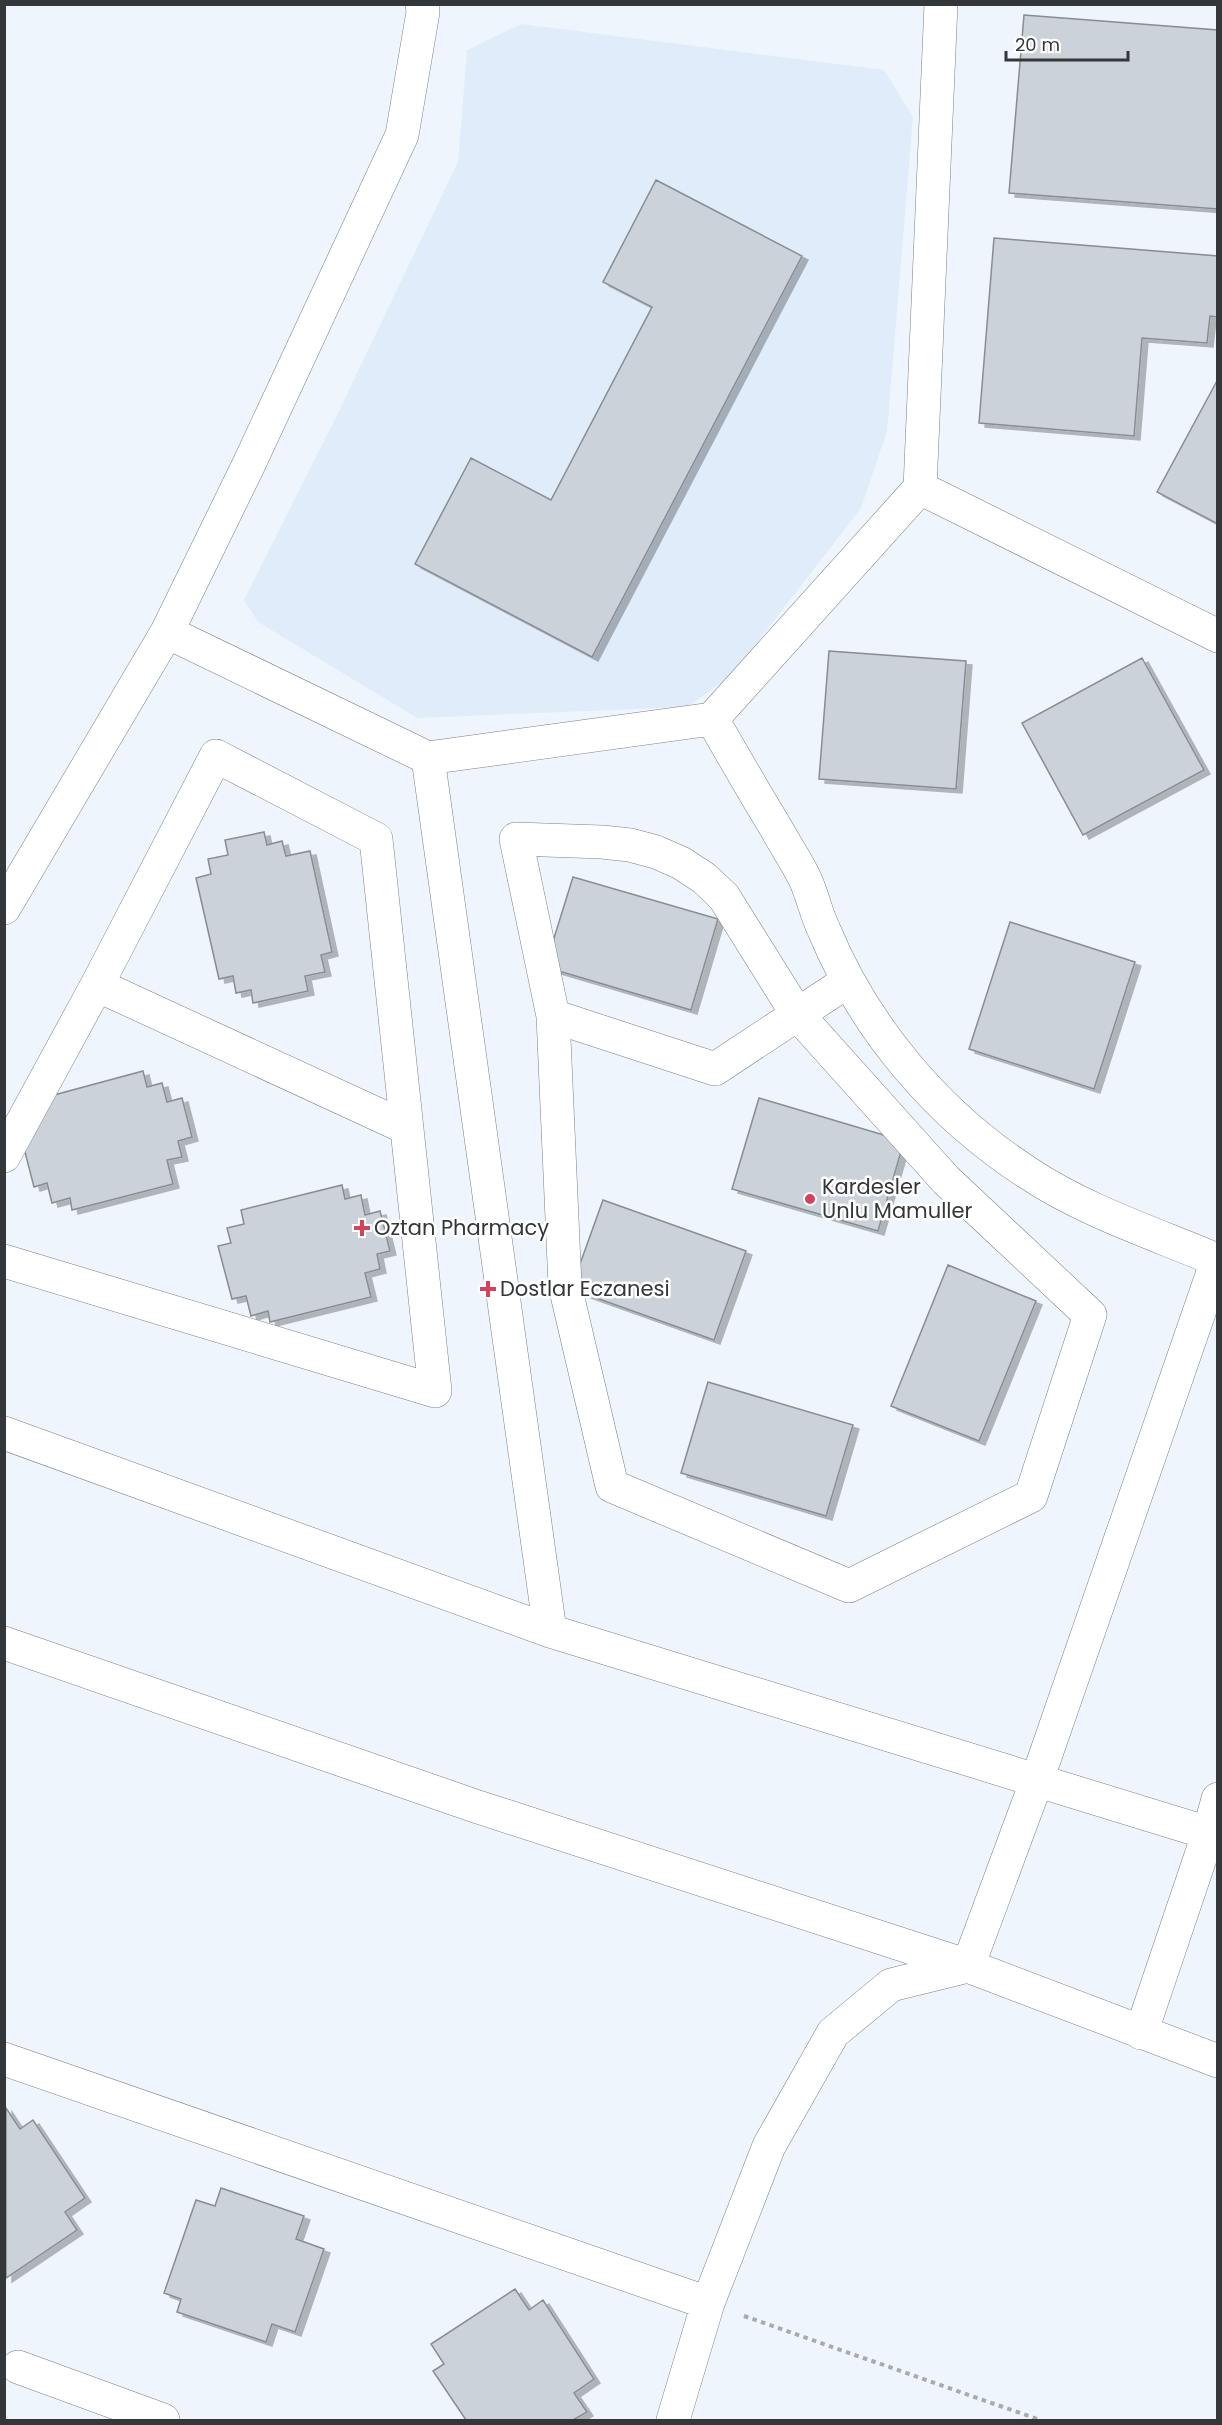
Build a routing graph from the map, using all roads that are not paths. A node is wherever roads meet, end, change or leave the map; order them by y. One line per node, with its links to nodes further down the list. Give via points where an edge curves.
1 (422, 4): 4 (street, via 402,135)
2 (941, 4): 3 (street)
3 (920, 488): 5 (street); 6 (street)
4 (167, 632): 7 (street); 8 (street)
5 (1218, 636)
6 (712, 719): 7 (street); 9 (street, via 805,879)
7 (428, 758): 18 (street)
8 (4, 908)
9 (848, 981): 11 (street); 15 (street, via 911,1071 987,1144 1071,1198)
10 (97, 985): 13 (street); 13 (street, via 216,756 376,839); 14 (street)
11 (797, 1014): 12 (street, via 716,1069); 12 (street, via 724,897 681,863 630,845 516,839); 12 (street, via 946,1180 1090,1314 1031,1496 849,1586 612,1486 565,1286)
12 (553, 1017)
13 (407, 1128): 16 (street, via 435,1391)
14 (4, 1156)
15 (1217, 1259): 20 (street)
16 (4, 1261)
17 (4, 1433): 18 (street)
18 (550, 1631): 20 (street)
19 (4, 1642): 23 (street, via 475,1806)
20 (1038, 1780): 22 (street); 23 (street)
21 (1218, 1799): 22 (street)
22 (1213, 1834): 24 (street)
23 (968, 1966): 24 (street); 27 (street, via 891,1985 833,2034 769,2146)
24 (1141, 2033): 26 (street)
25 (4, 2059): 27 (street)
26 (1218, 2061)
27 (708, 2304): 31 (street)
28 (18, 2367): 29 (street)
29 (104, 2410): 30 (street)
30 (163, 2421)
31 (673, 2421)

